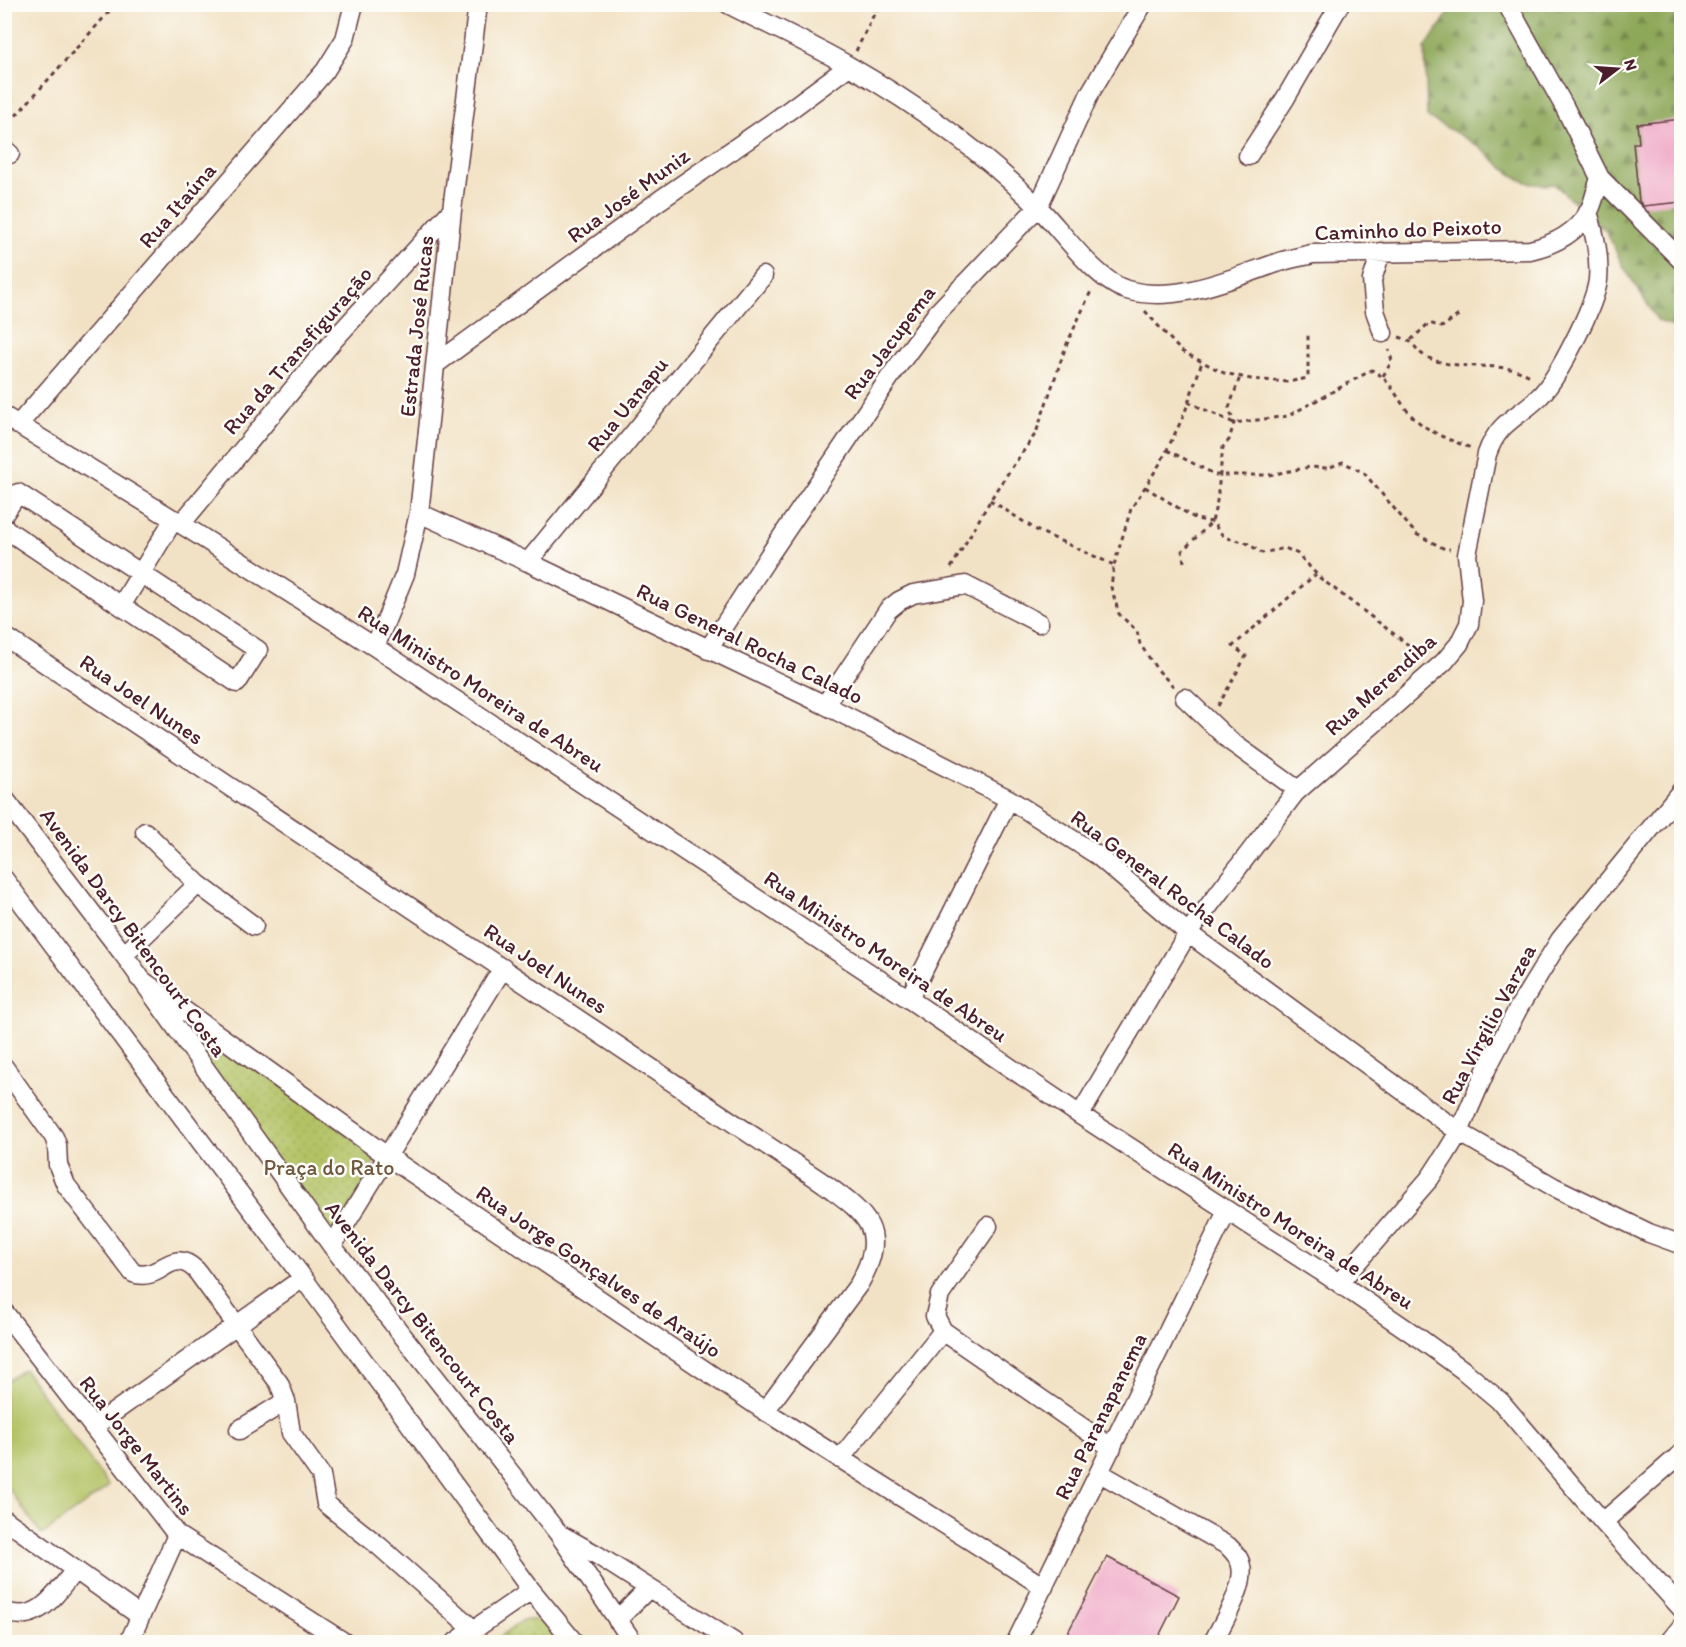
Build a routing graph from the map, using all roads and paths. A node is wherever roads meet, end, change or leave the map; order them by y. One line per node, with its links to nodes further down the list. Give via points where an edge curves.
1 (116, 4): 10 (path)
2 (354, 4): 31 (street, Rua Itaúna, via 345,39 325,71)
3 (478, 4): 14 (street, Estrada José Rucas)
4 (728, 4): 9 (street, Caminho do Peixoto)
5 (879, 4): 9 (path)
6 (1143, 4): 13 (street, Rua Jacupema, via 1090,93)
7 (1340, 4): 11 (street)
8 (1507, 4): 12 (street)
9 (849, 66): 13 (street, Caminho do Peixoto, via 973,149); 26 (street, Rua José Muniz)
10 (4, 129)
11 (1248, 156)
12 (1600, 177): 15 (street, Caminho do Peixoto); 17 (street)
13 (1038, 207): 18 (street, Caminho do Peixoto); 54 (street, Rua Jacupema, via 937,313)
14 (452, 210): 26 (street, Estrada José Rucas); 40 (street, Rua da Transfiguração)
15 (1588, 212): 16 (street, Caminho do Peixoto, via 1576,228 1546,247); 29 (street, Rua Merendiba, via 1597,243 1598,283 1572,347)
16 (1382, 252): 20 (street, Caminho do Peixoto, via 1312,254 1203,288 1151,294); 23 (street, via 1372,280 1375,311)
17 (1682, 261)
18 (1099, 274): 20 (street, Caminho do Peixoto); 37 (path, via 1066,346 1036,433)
19 (763, 276): 44 (street, Rua Uanapu)
20 (1125, 290): 25 (path, via 1181,351)
21 (1460, 314): 24 (path, via 1442,327 1429,323)
22 (1308, 333): 28 (path, via 1308,378 1288,382)
23 (1383, 333): 24 (path); 27 (path, via 1392,361)
24 (1411, 340): 29 (path, via 1424,356 1454,365 1524,372)
25 (1202, 362): 28 (path); 30 (path)
26 (436, 364): 38 (street, Estrada José Rucas)
27 (1383, 376): 32 (path, via 1372,370 1288,416); 34 (path, via 1411,416 1434,434)
28 (1240, 377): 32 (path, via 1229,408)
29 (1548, 386): 34 (street, Rua Merendiba, via 1539,398 1503,425)
30 (1188, 402): 32 (path); 33 (path)
31 (11, 421): 40 (street, Rua Ministro Moreira de Abreu)
32 (1234, 423): 35 (path, via 1223,447)
33 (1167, 450): 35 (path); 36 (path)
34 (1486, 454): 43 (street, Rua Merendiba)
35 (1220, 475): 41 (path); 43 (path, via 1269,475 1310,467 1328,468 1343,462 1364,473 1416,534 1445,549)
36 (1144, 487): 41 (path, via 1196,519); 46 (path, via 1131,508)
37 (990, 500): 46 (path, via 1038,531); 49 (path)
38 (419, 513): 44 (street, Rua General Rocha Calado); 53 (street, Estrada José Rucas, via 405,574)
39 (4, 514): 47 (street, via 18,493)
40 (177, 522): 47 (street, Rua da Transfiguração); 53 (street, Rua Ministro Moreira de Abreu)
41 (1212, 522): 45 (path, via 1182,551); 48 (path, via 1224,537 1247,543 1262,553 1285,548 1292,551)
42 (4, 528): 50 (street)
43 (1469, 548): 55 (street, Rua Merendiba, via 1469,624 1459,644)
44 (528, 562): 54 (street, Rua General Rocha Calado)
45 (1184, 562)
46 (1114, 566): 56 (path, via 1111,587 1119,614 1137,631 1140,644 1156,668)
47 (141, 573): 50 (street, Rua da Transfiguração); 50 (street, via 258,650 237,683)
48 (1316, 574): 55 (path); 58 (path, via 1233,646 1246,656)
49 (939, 589): 51 (street, via 965,585); 57 (street, via 913,594 888,610)
50 (121, 606)
51 (1039, 623)
52 (4, 636): 69 (street, Rua Joel Nunes)
53 (375, 647): 71 (street, Rua Ministro Moreira de Abreu)
54 (708, 650): 57 (street, Rua General Rocha Calado)
55 (1437, 667): 59 (street, Rua Merendiba)
56 (1185, 698): 58 (street)
57 (825, 705): 62 (street, Rua General Rocha Calado)
58 (1209, 721): 59 (street)
59 (1298, 790): 67 (street, Rua Merendiba)
60 (1682, 790): 74 (street, Rua Virgilio Varzea, via 1560,940 1519,1007)
61 (4, 798): 68 (street, Avenida Darcy Bitencourt Costa)
62 (1009, 799): 67 (street, Rua General Rocha Calado, via 1097,855); 71 (street)
63 (146, 832): 65 (street)
64 (4, 879): 80 (street)
65 (198, 884): 66 (street); 68 (street)
66 (254, 926)
67 (1188, 933): 73 (street, Rua Merendiba); 74 (street, Rua General Rocha Calado)
68 (124, 956): 70 (street, Avenida Darcy Bitencourt Costa)
69 (502, 968): 75 (street); 86 (street, Rua Joel Nunes, via 822,1182 867,1219 874,1238 870,1264)
70 (139, 978): 75 (street, Rua Jorge Gonçalves de Araújo); 79 (street, Avenida Darcy Bitencourt Costa)
71 (909, 999): 73 (street, Rua Ministro Moreira de Abreu)
72 (4, 1068): 83 (street, via 54,1137 66,1185 133,1273 148,1275 173,1260 188,1262)
73 (1080, 1115): 76 (street, Rua Ministro Moreira de Abreu)
74 (1459, 1132): 78 (street, Rua General Rocha Calado, via 1554,1187); 81 (street, Rua Virgilio Varzea, via 1430,1178)
75 (387, 1156): 79 (street); 86 (street, Rua Jorge Gonçalves de Araújo)
76 (1227, 1211): 81 (street, Rua Ministro Moreira de Abreu); 89 (street, Rua Paranapanema)
77 (988, 1226): 84 (street, via 940,1294 935,1316)
78 (1682, 1245)
79 (332, 1246): 95 (street, Avenida Darcy Bitencourt Costa)
80 (303, 1278): 83 (street); 100 (street)
81 (1339, 1283): 94 (street, Rua Ministro Moreira de Abreu, via 1463,1370 1501,1402)
82 (4, 1312): 87 (street, Rua Jorge Martins)
83 (236, 1325): 85 (street, via 272,1370); 87 (street)
84 (943, 1331): 89 (street); 91 (street)
85 (286, 1401): 88 (street); 106 (street, via 291,1433 321,1475 326,1504)
86 (765, 1411): 91 (street, Rua Jorge Gonçalves de Araújo)
87 (93, 1426): 96 (street, Rua Jorge Martins)
88 (239, 1430)
89 (1112, 1448): 92 (street, Rua Paranapanema)
90 (1682, 1453): 94 (street)
91 (840, 1459): 98 (street, Rua Jorge Gonçalves de Araújo)
92 (1100, 1473): 98 (street, Rua Paranapanema); 114 (street, via 1236,1553 1242,1578)
93 (4, 1519): 97 (street)
94 (1603, 1522): 101 (street, Rua Ministro Moreira de Abreu)
95 (558, 1533): 99 (street); 104 (street, Avenida Darcy Bitencourt Costa)
96 (177, 1535): 103 (street); 108 (street, Rua Jorge Martins)
97 (75, 1570): 102 (street, via 46,1605 34,1613 21,1616); 103 (street)
98 (1044, 1587): 113 (street, Rua Paranapanema)
99 (649, 1588): 104 (street); 112 (street)
100 (531, 1590): 106 (street); 110 (street)
101 (1682, 1609)
102 (4, 1611)
103 (140, 1616): 107 (street)
104 (617, 1620): 111 (street, Avenida Darcy Bitencourt Costa)
105 (1682, 1626): 115 (street)
106 (474, 1630): 109 (street)
107 (129, 1642)
108 (344, 1642)
109 (456, 1642)
110 (574, 1642)
111 (633, 1642)
112 (734, 1642)
113 (1016, 1642)
114 (1213, 1642)
115 (1670, 1642)

